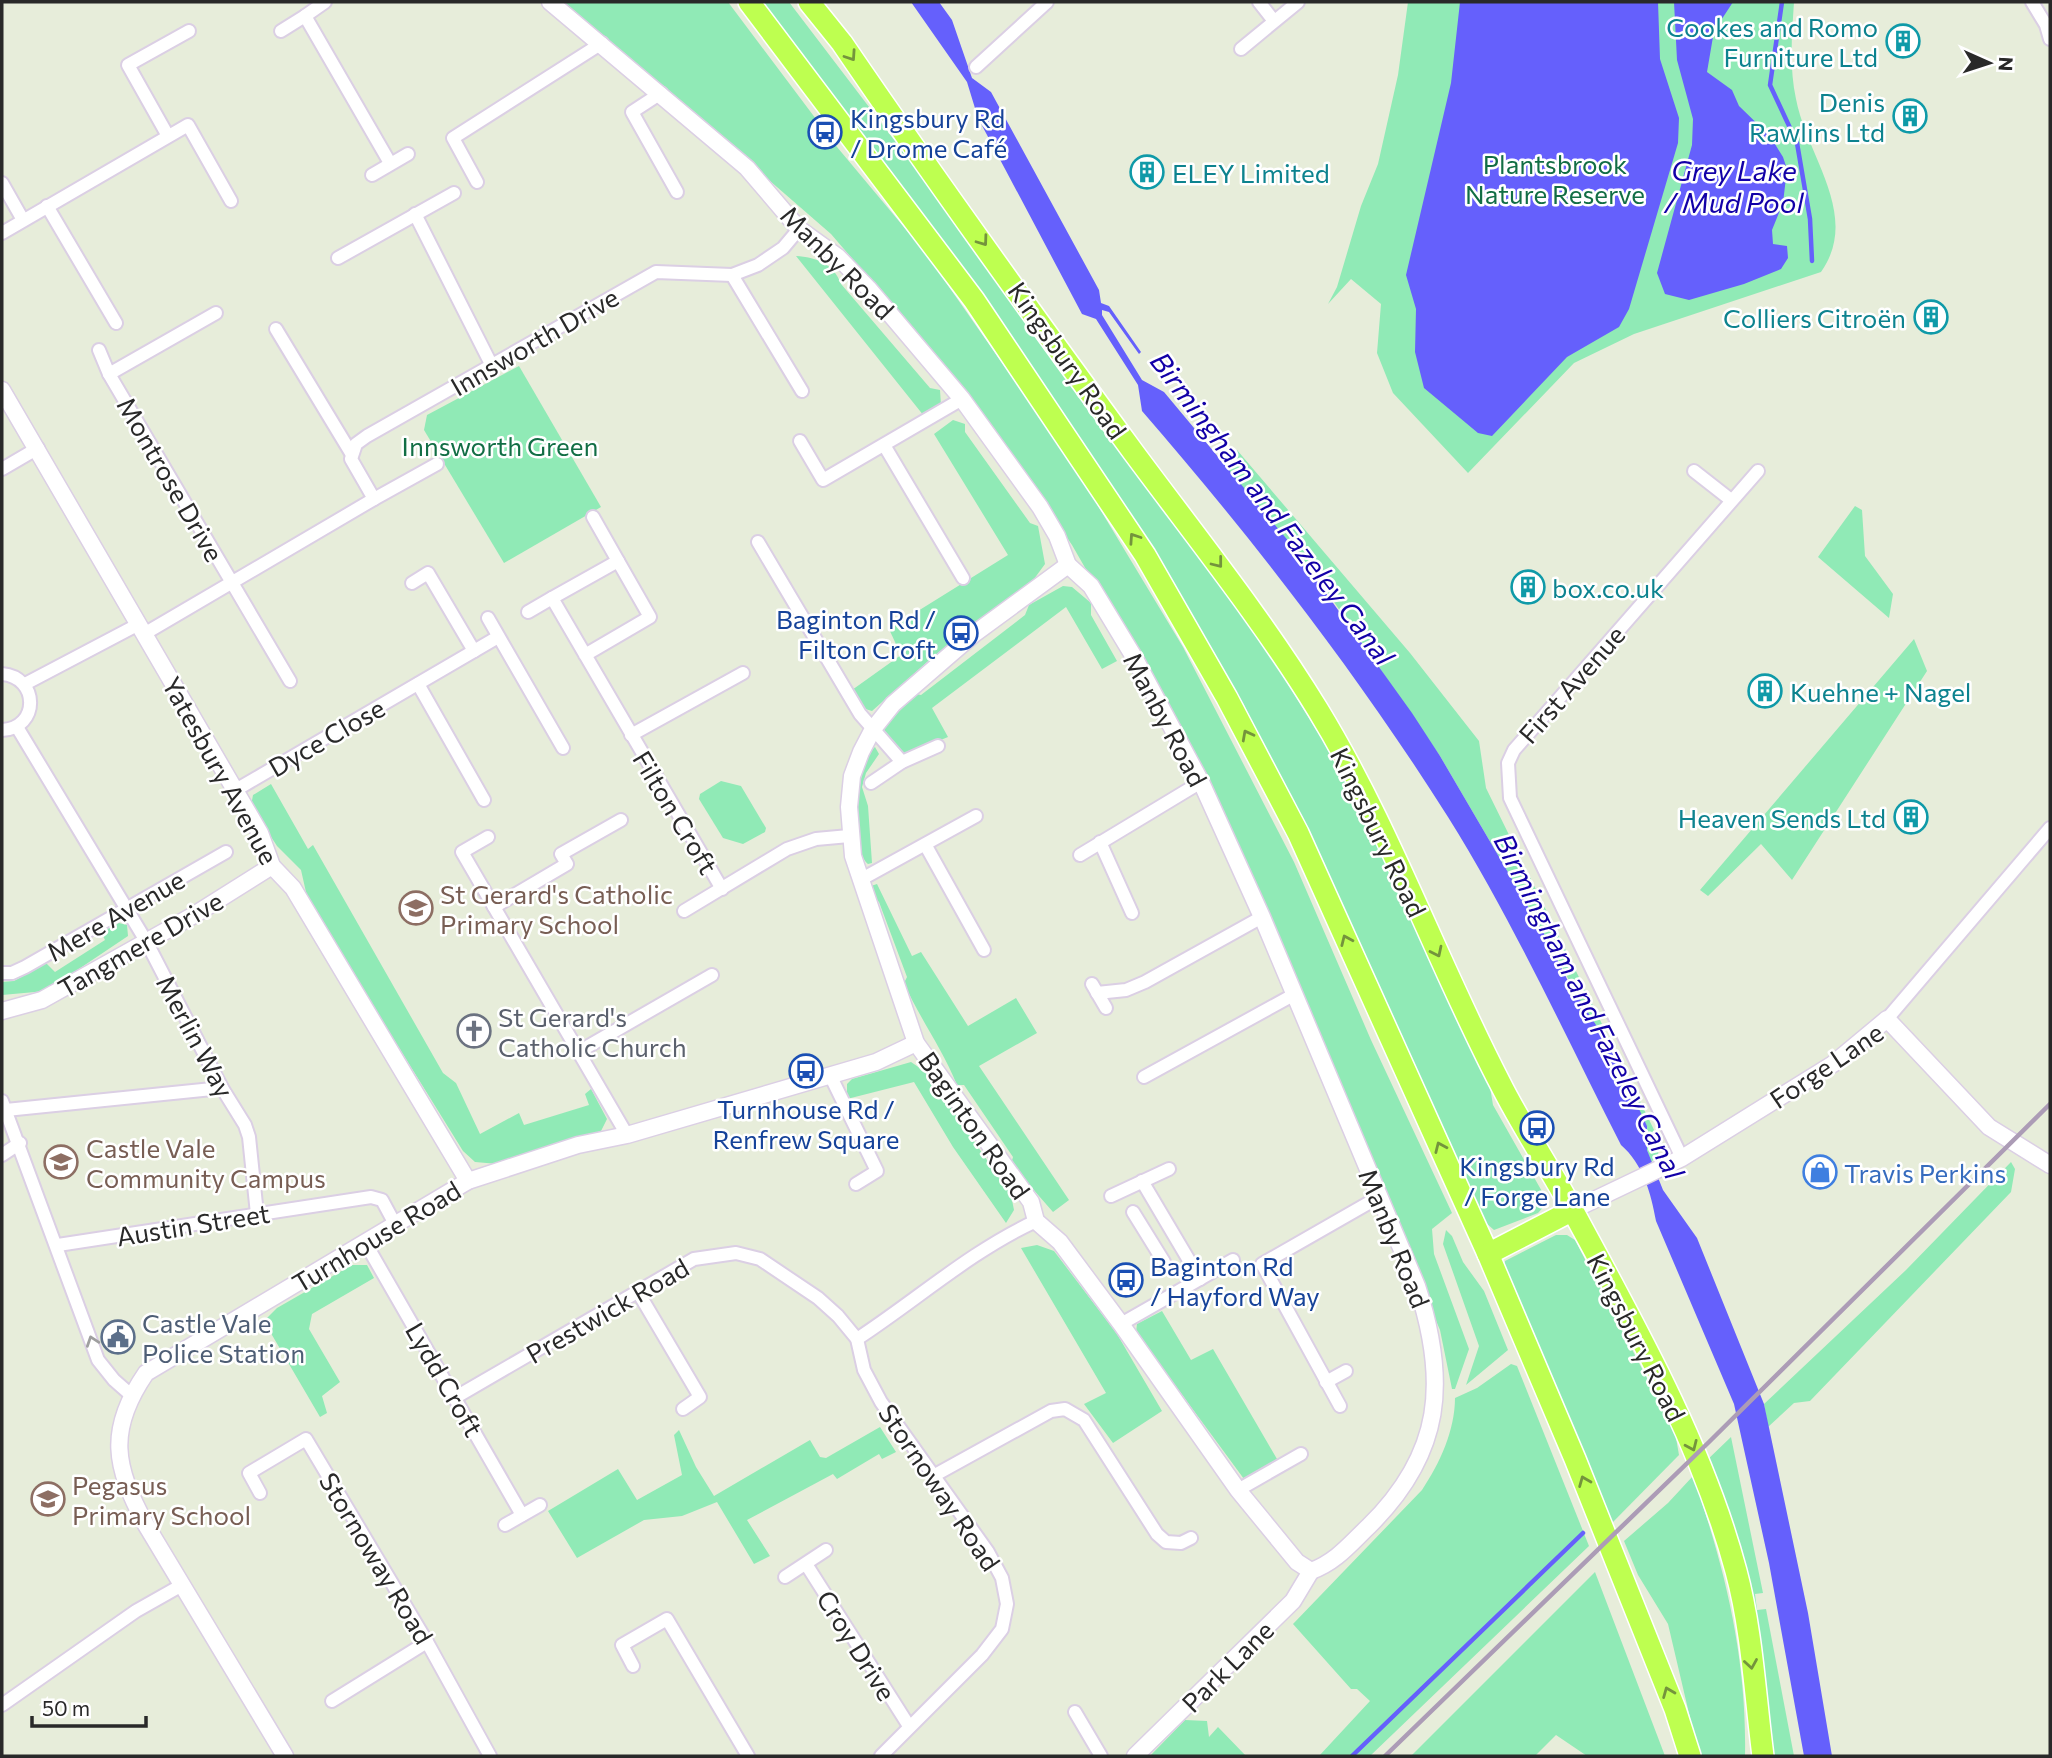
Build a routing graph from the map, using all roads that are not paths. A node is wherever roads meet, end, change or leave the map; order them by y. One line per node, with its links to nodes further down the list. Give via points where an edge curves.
1 (325, 2): 9 (street)
2 (550, 2): 14 (street, Manby Road)
3 (749, 2): 134 (highway, Kingsbury Road, one-way to 3, via 1298,833 1145,555 974,300)
4 (809, 2): 125 (highway, Kingsbury Road, one-way to 125, via 1273,638 1382,828 1499,1081)
5 (1047, 2): 16 (street)
6 (1259, 2): 10 (street)
7 (1298, 2): 10 (street)
8 (2032, 2): 13 (street)
9 (305, 16): 12 (street); 20 (street)
10 (1274, 21): 15 (street)
11 (189, 31): 18 (street, via 128,65)
12 (281, 31)
13 (2050, 39)
14 (603, 43): 17 (street, Manby Road); 22 (street, via 453,138)
15 (1241, 49)
16 (976, 67)
17 (661, 93): 24 (street, via 632,112); 30 (street, Manby Road, via 747,168)
18 (168, 136): 26 (street, via 188,125); 27 (street)
19 (408, 154): 20 (street)
20 (390, 163): 21 (street)
21 (372, 175)
22 (477, 182)
23 (2, 183): 29 (street)
24 (677, 191)
25 (454, 193): 28 (street)
26 (231, 201)
27 (47, 206): 29 (street); 35 (street)
28 (415, 214): 32 (street); 38 (street)
29 (23, 220): 31 (street)
30 (799, 229): 33 (street, Innsworth Drive, via 783,248); 42 (street, Manby Road, via 838,257 868,288)
31 (2, 233)
32 (338, 258)
33 (732, 275): 38 (street, Innsworth Drive, via 656,272); 41 (street)
34 (216, 313): 39 (street, Montrose Drive)
35 (116, 323)
36 (276, 329): 46 (street)
37 (99, 350): 39 (street, Montrose Drive)
38 (492, 366): 46 (street, Innsworth Drive, via 367,436)
39 (110, 374): 58 (street, Montrose Drive)
40 (2, 390): 45 (street, Yatesbury Avenue)
41 (802, 391)
42 (962, 399): 44 (street); 56 (street, Manby Road, via 1040,507)
43 (800, 441): 44 (street, via 823,480)
44 (884, 445): 57 (street)
45 (38, 448): 48 (street); 63 (street, Yatesbury Avenue)
46 (351, 453): 51 (street)
47 (437, 464): 51 (street)
48 (2, 469)
49 (1694, 471): 52 (street)
50 (1758, 471): 52 (street, First Avenue)
51 (373, 499): 58 (street)
52 (1731, 500): 117 (street, First Avenue, via 1514,750 1508,763 1510,798)
53 (593, 517): 55 (street)
54 (758, 542): 73 (street)
55 (618, 561): 60 (street); 66 (street, via 650,617)
56 (1068, 565): 73 (street, Baginton Road, via 957,648 893,704); 79 (street, Manby Road, via 1091,586 1109,615)
57 (963, 578)
58 (232, 583): 63 (street); 69 (street)
59 (412, 583): 65 (street, via 428,573)
60 (552, 598): 61 (street); 66 (street, Filton Croft)
61 (528, 612)
62 (488, 618): 64 (street)
63 (141, 629): 70 (street); 81 (street, Yatesbury Avenue)
64 (498, 637): 65 (street, Dyce Close); 77 (street)
65 (474, 651): 71 (street, Dyce Close)
66 (585, 655): 75 (street, Filton Croft)
67 (743, 673): 75 (street, Filton Croft)
68 (2, 674): 70 (street)
69 (289, 681)
70 (25, 684): 72 (street, via 31,702)
71 (418, 684): 81 (street, Dyce Close); 82 (street)
72 (17, 727): 74 (street); 96 (street, Merlin Way)
73 (873, 729): 78 (street); 86 (street, Baginton Road, via 852,776)
74 (2, 730)
75 (631, 735): 94 (street, Filton Croft)
76 (938, 746): 78 (street)
77 (563, 748)
78 (902, 762): 80 (street)
79 (1200, 782): 88 (street); 99 (street, Manby Road)
80 (871, 783)
81 (234, 791): 92 (street, Yatesbury Avenue, via 260,833)
82 (484, 800)
83 (976, 816): 89 (street)
84 (621, 820): 95 (street, via 562,854 567,864)
85 (2050, 828): 107 (street)
86 (849, 836): 93 (street, Baginton Road); 94 (street, Filton Croft, via 816,839 787,849)
87 (488, 837): 95 (street, via 462,852)
88 (1100, 842): 91 (street); 98 (street)
89 (926, 846): 93 (street); 101 (street)
90 (226, 852): 96 (street, Mere Avenue)
91 (1080, 855)
92 (272, 866): 100 (street, Tangmere Drive); 120 (street, Yatesbury Avenue, via 293,888)
93 (860, 880): 108 (street, Baginton Road)
94 (722, 889): 97 (street, Filton Croft)
95 (494, 907): 109 (street)
96 (125, 909): 100 (street, Merlin Way); 102 (street, Mere Avenue, via 25,967)
97 (684, 911)
98 (1132, 913)
99 (1262, 917): 104 (street, Manby Road); 105 (street, via 1145,982 1126,990 1094,988)
100 (146, 941): 106 (street, Tangmere Drive, via 42,1000); 112 (street, Merlin Way)
101 (984, 950)
102 (2, 973)
103 (712, 975): 109 (street)
104 (1294, 994): 111 (street); 124 (street, Manby Road)
105 (1106, 1009)
106 (2, 1010)
107 (1887, 1019): 117 (street, Forge Lane, via 1833,1063); 118 (street, Forge Lane, via 1989,1127)
108 (916, 1043): 110 (street, Turnhouse Road, via 876,1062); 128 (street, Baginton Road, via 1031,1202)
109 (580, 1051): 114 (street)
110 (830, 1075): 114 (street, Turnhouse Road); 122 (street, via 877,1171)
111 (1144, 1077)
112 (222, 1088): 113 (street); 127 (street, Merlin Way, via 249,1137)
113 (4, 1106): 115 (street)
114 (627, 1135): 120 (street, Turnhouse Road, via 578,1145)
115 (20, 1143): 116 (street); 133 (street)
116 (2, 1155)
117 (1676, 1161): 125 (street, Forge Lane)
118 (2050, 1165)
119 (1169, 1169): 121 (street)
120 (468, 1181): 129 (street, Turnhouse Road)
121 (1142, 1181): 123 (street); 130 (street)
122 (856, 1184)
123 (1111, 1196)
124 (1379, 1198): 142 (street, via 1262,1264); 157 (street, Manby Road, via 1425,1312 1436,1395 1422,1451 1406,1482 1330,1564)
125 (1573, 1210): 134 (highway); 164 (highway, Kingsbury Road, one-way to 164, via 1710,1486 1737,1575)
126 (1133, 1212): 131 (street)
127 (257, 1214): 129 (street, Austin Street, via 371,1197 382,1199); 133 (street, Austin Street)
128 (1036, 1221): 139 (street, Baginton Road, via 1060,1242); 140 (street, via 965,1259 912,1303)
129 (396, 1226): 132 (street, Turnhouse Road)
130 (1170, 1227): 131 (street); 137 (street)
131 (1154, 1240): 136 (street)
132 (366, 1244): 143 (street, Turnhouse Road, via 146,1373); 144 (street, Lydd Croft)
133 (58, 1245): 143 (street, one-way to 133, via 98,1360)
134 (1488, 1254): 173 (highway, Kingsbury Road, one-way to 134, via 1575,1459)
135 (1233, 1260): 137 (street)
136 (1164, 1262)
137 (1200, 1279): 139 (street)
138 (638, 1292): 140 (street, Prestwick Road, via 694,1259 736,1253 779,1270 818,1298); 144 (street, Prestwick Road); 146 (street, via 700,1397)
139 (1121, 1324): 149 (street, Baginton Road)
140 (858, 1339): 148 (street, Stornoway Road, via 864,1370 881,1402)
141 (1346, 1371): 142 (street)
142 (1326, 1382): 145 (street)
143 (131, 1395): 159 (street, Turnhouse Road, via 120,1424 122,1466 138,1509)
144 (456, 1397): 152 (street, Lydd Croft)
145 (1340, 1406)
146 (683, 1409)
147 (1301, 1454): 149 (street)
148 (936, 1475): 154 (street, via 1051,1411 1065,1409 1084,1420 1157,1534 1166,1542); 166 (street, Stornoway Road, via 1002,1578 1007,1604 1002,1629 982,1655)
149 (1238, 1490): 157 (street, Baginton Road, via 1297,1562)
150 (260, 1493): 160 (street, Stornoway Road, via 249,1473 306,1439)
151 (540, 1505): 152 (street)
152 (522, 1515): 153 (street)
153 (505, 1525)
154 (1191, 1538)
155 (826, 1550): 156 (street, Croy Drive)
156 (806, 1564): 158 (street, Croy Drive); 166 (street, Croy Drive)
157 (1311, 1571): 172 (street, Park Lane, via 1293,1601)
158 (785, 1577)
159 (182, 1585): 163 (street, via 136,1611); 167 (street, Turnhouse Road)
160 (427, 1642): 162 (street); 168 (street, Stornoway Road)
161 (633, 1666): 169 (street, via 622,1645 667,1619)
162 (332, 1701)
163 (2, 1705)
164 (1756, 1706): 174 (highway); 175 (highway, Kingsbury Road)
165 (1075, 1712): 171 (street)
166 (909, 1726): 170 (street, Stornoway Road)
167 (285, 1756)
168 (490, 1756)
169 (748, 1756)
170 (881, 1756)
171 (1101, 1756)
172 (1135, 1756)
173 (1690, 1756)
174 (1753, 1756)
175 (1763, 1756)

